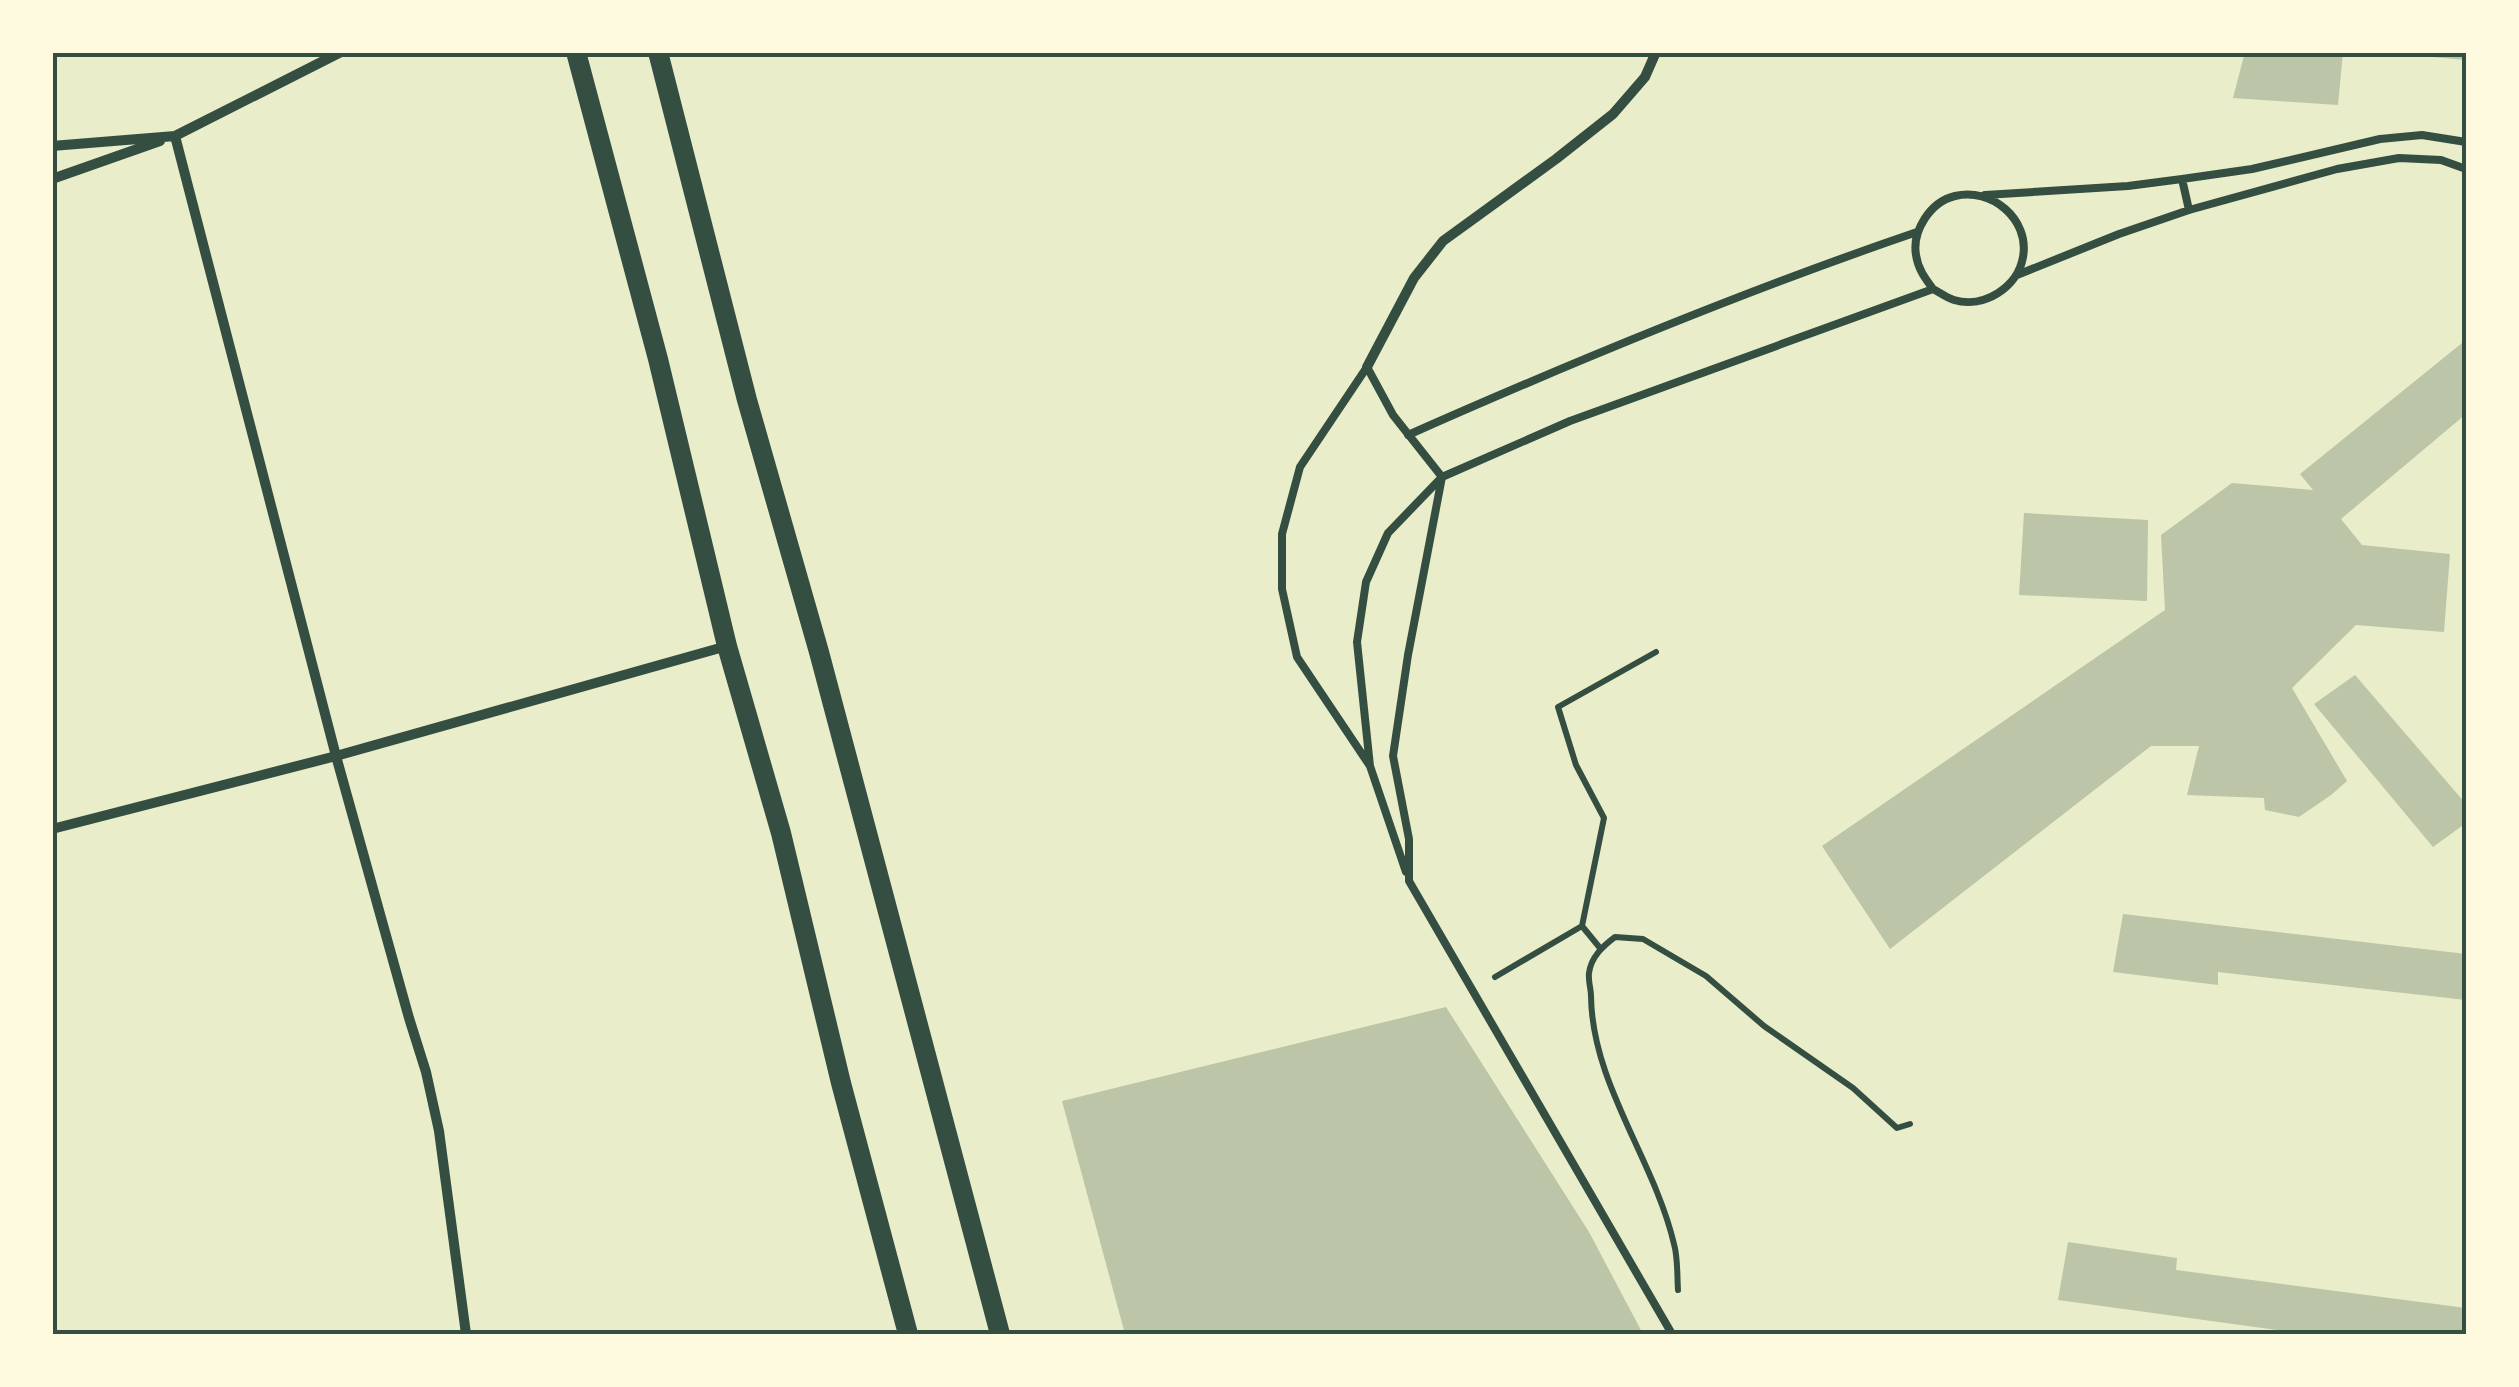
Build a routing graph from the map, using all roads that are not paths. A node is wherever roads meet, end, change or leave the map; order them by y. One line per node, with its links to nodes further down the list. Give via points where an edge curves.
1 (341, 52): 5 (street)
2 (576, 52): 19 (main road)
3 (1656, 52): 16 (street, via 1614,114 1444,241 1414,278)
4 (661, 56): 26 (main road, via 747,400)
5 (176, 136): 7 (street); 9 (street); 20 (street)
6 (2466, 142): 10 (lane, via 2422,135 2380,139)
7 (52, 146)
8 (2466, 169): 12 (lane, via 2399,158)
9 (52, 179)
10 (2182, 179): 11 (lane); 12 (lane)
11 (1980, 195): 13 (lane, via 1954,196 1931,210); 14 (lane, via 2014,216 2024,256)
12 (2189, 210): 14 (lane)
13 (1917, 232): 15 (lane, via 1915,253); 17 (lane, via 1802,271)
14 (2017, 276): 15 (lane, via 2001,293 1978,302)
15 (1933, 289): 18 (lane, via 1570,421)
16 (1367, 367): 17 (lane); 21 (lane, via 1300,467 1282,534 1282,589 1297,657)
17 (1408, 435): 18 (lane)
18 (1442, 476): 21 (lane, via 1388,532 1366,582 1357,642); 23 (lane, via 1393,756 1409,839)
19 (727, 646): 20 (street); 25 (main road)
20 (336, 756): 22 (street); 24 (street, via 426,1072)
21 (1370, 766): 23 (lane)
22 (52, 829)
23 (1409, 881): 27 (lane)
24 (466, 1334)
25 (908, 1334)
26 (1000, 1334)
27 (1672, 1334)

